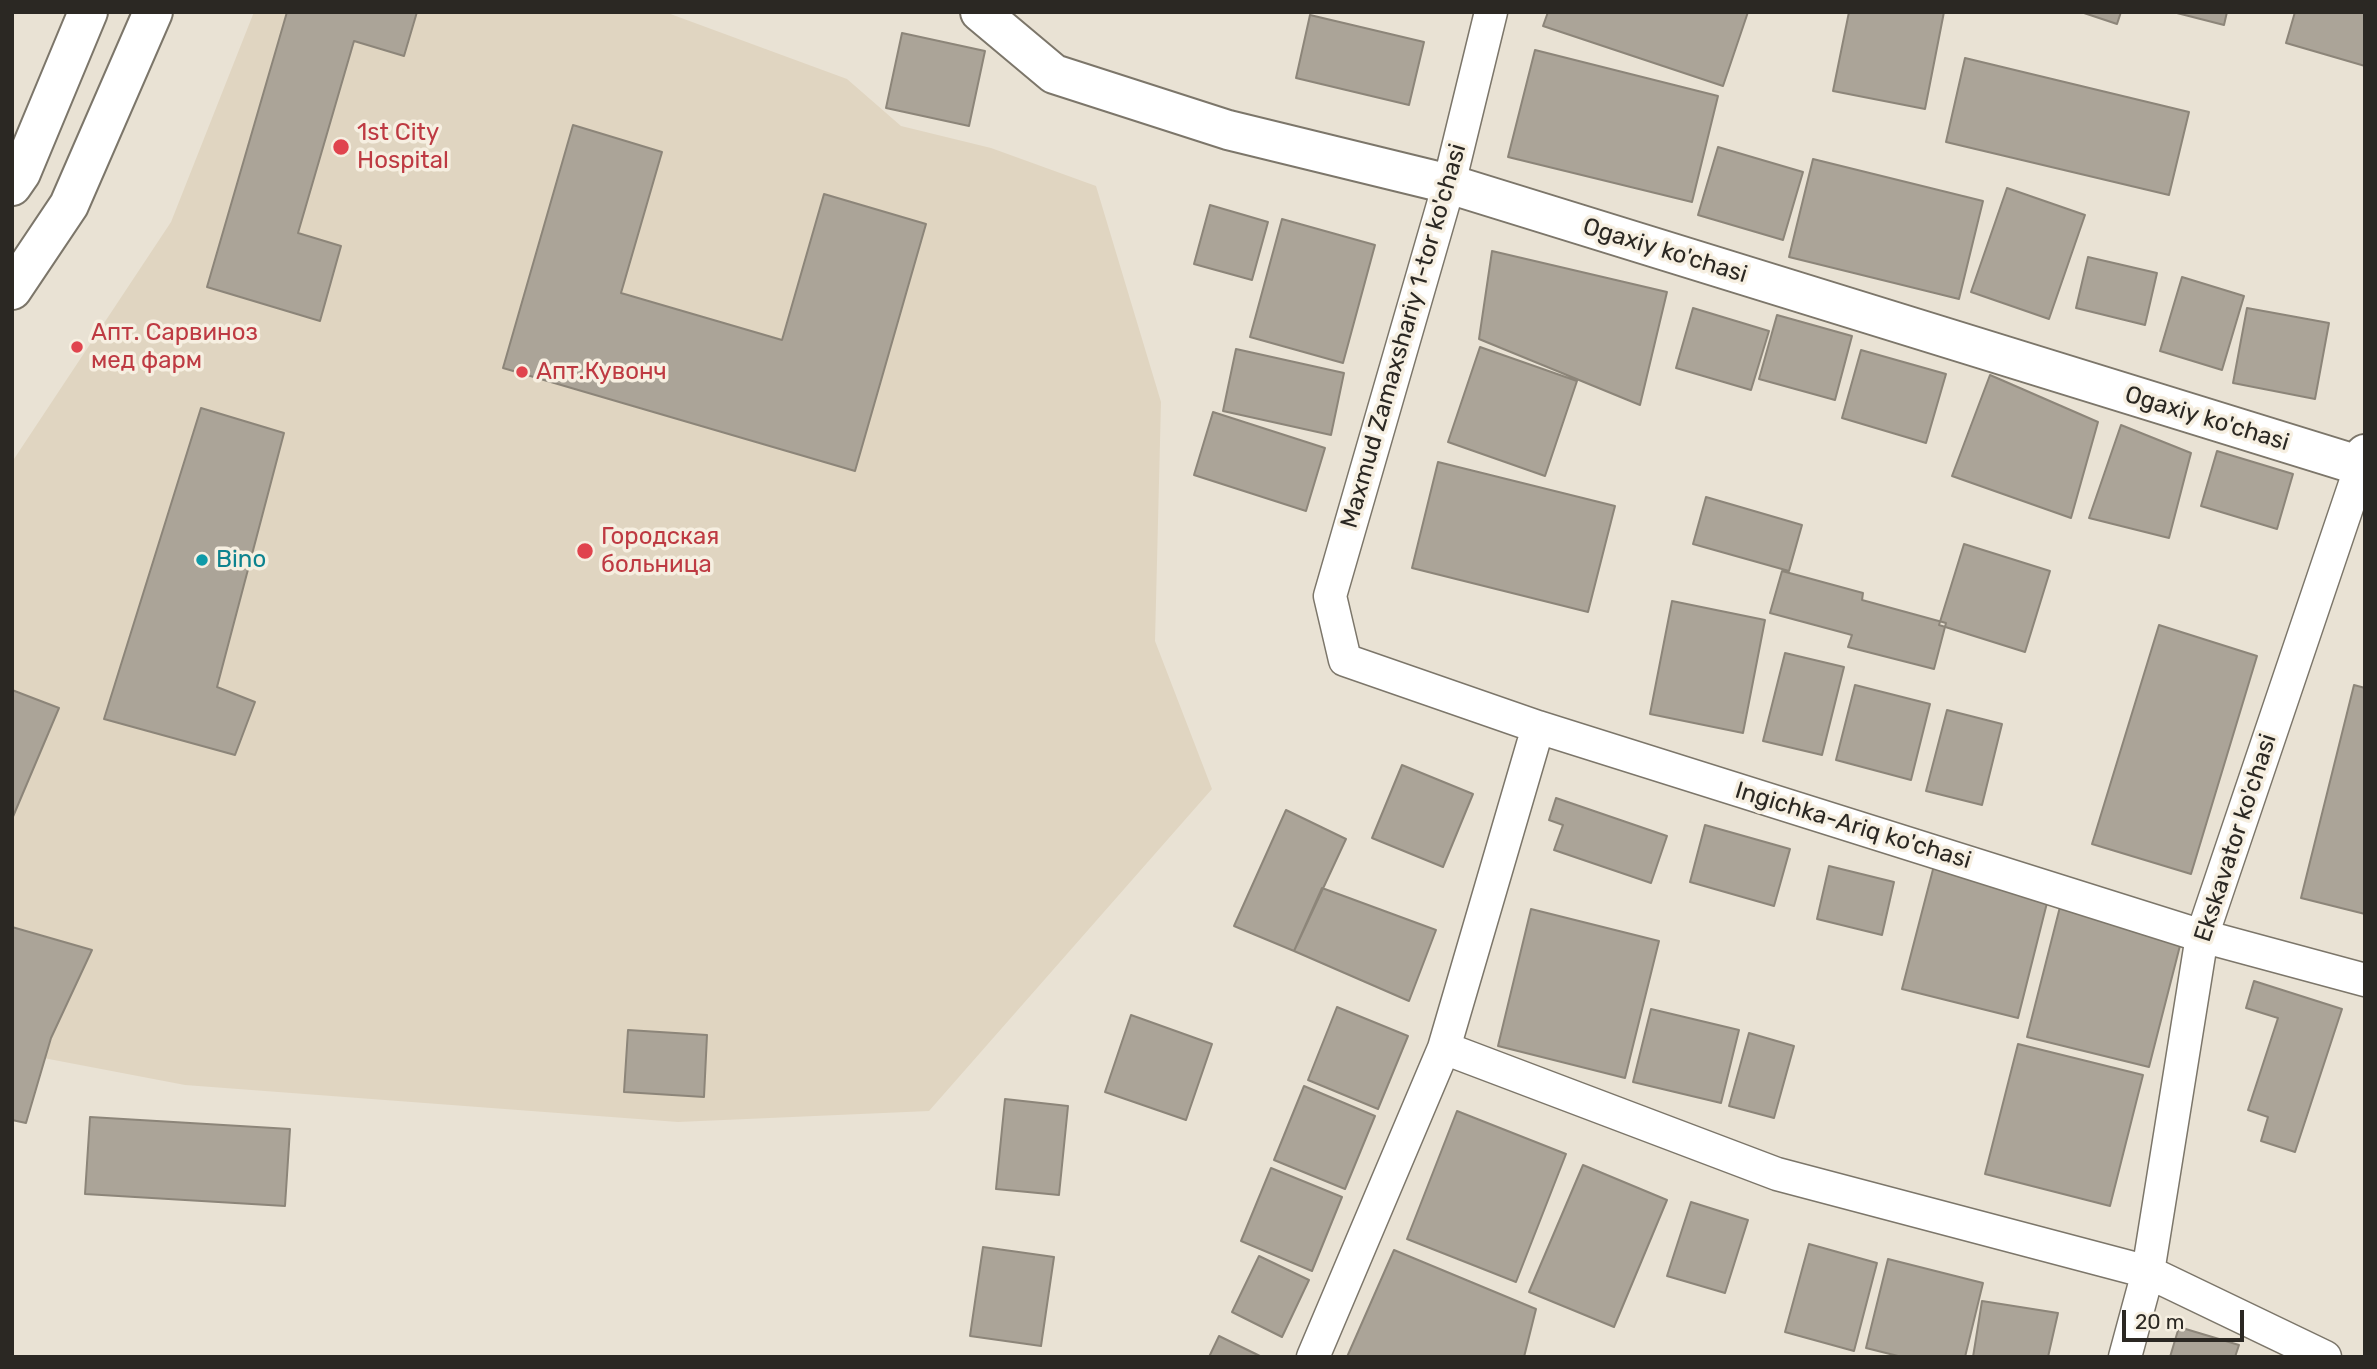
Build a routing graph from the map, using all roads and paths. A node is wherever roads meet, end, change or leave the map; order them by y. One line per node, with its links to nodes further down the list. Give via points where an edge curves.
1 (88, 12): 6 (street)
2 (153, 12): 7 (street, via 69,205)
3 (981, 12): 5 (street, Ogaxiy ko'chasi, via 1054,74 1228,130)
4 (1491, 12): 5 (street, Maxmud Zamaxshariy 1-tor ko'chasi)
5 (1449, 184): 8 (street, Ogaxiy ko'chasi); 9 (street, Maxmud Zamaxshariy 1-tor ko'chasi, via 1330,596)
6 (12, 186)
7 (12, 290)
8 (2363, 462): 11 (street, Ekskavator ko'chasi)
9 (1345, 660): 10 (street, Ingichka-Ariq ko'chasi)
10 (1538, 727): 11 (street, Ingichka-Ariq ko'chasi); 13 (street)
11 (2202, 936): 12 (street, Ingichka-Ariq ko'chasi); 14 (street, Ekskavator ko'chasi)
12 (2365, 980)
13 (1444, 1048): 14 (street, via 1777,1174); 15 (street)
14 (2148, 1272): 16 (street, Ekskavator ko'chasi); 17 (street)
15 (1313, 1357)
16 (2124, 1357)
17 (2325, 1357)

